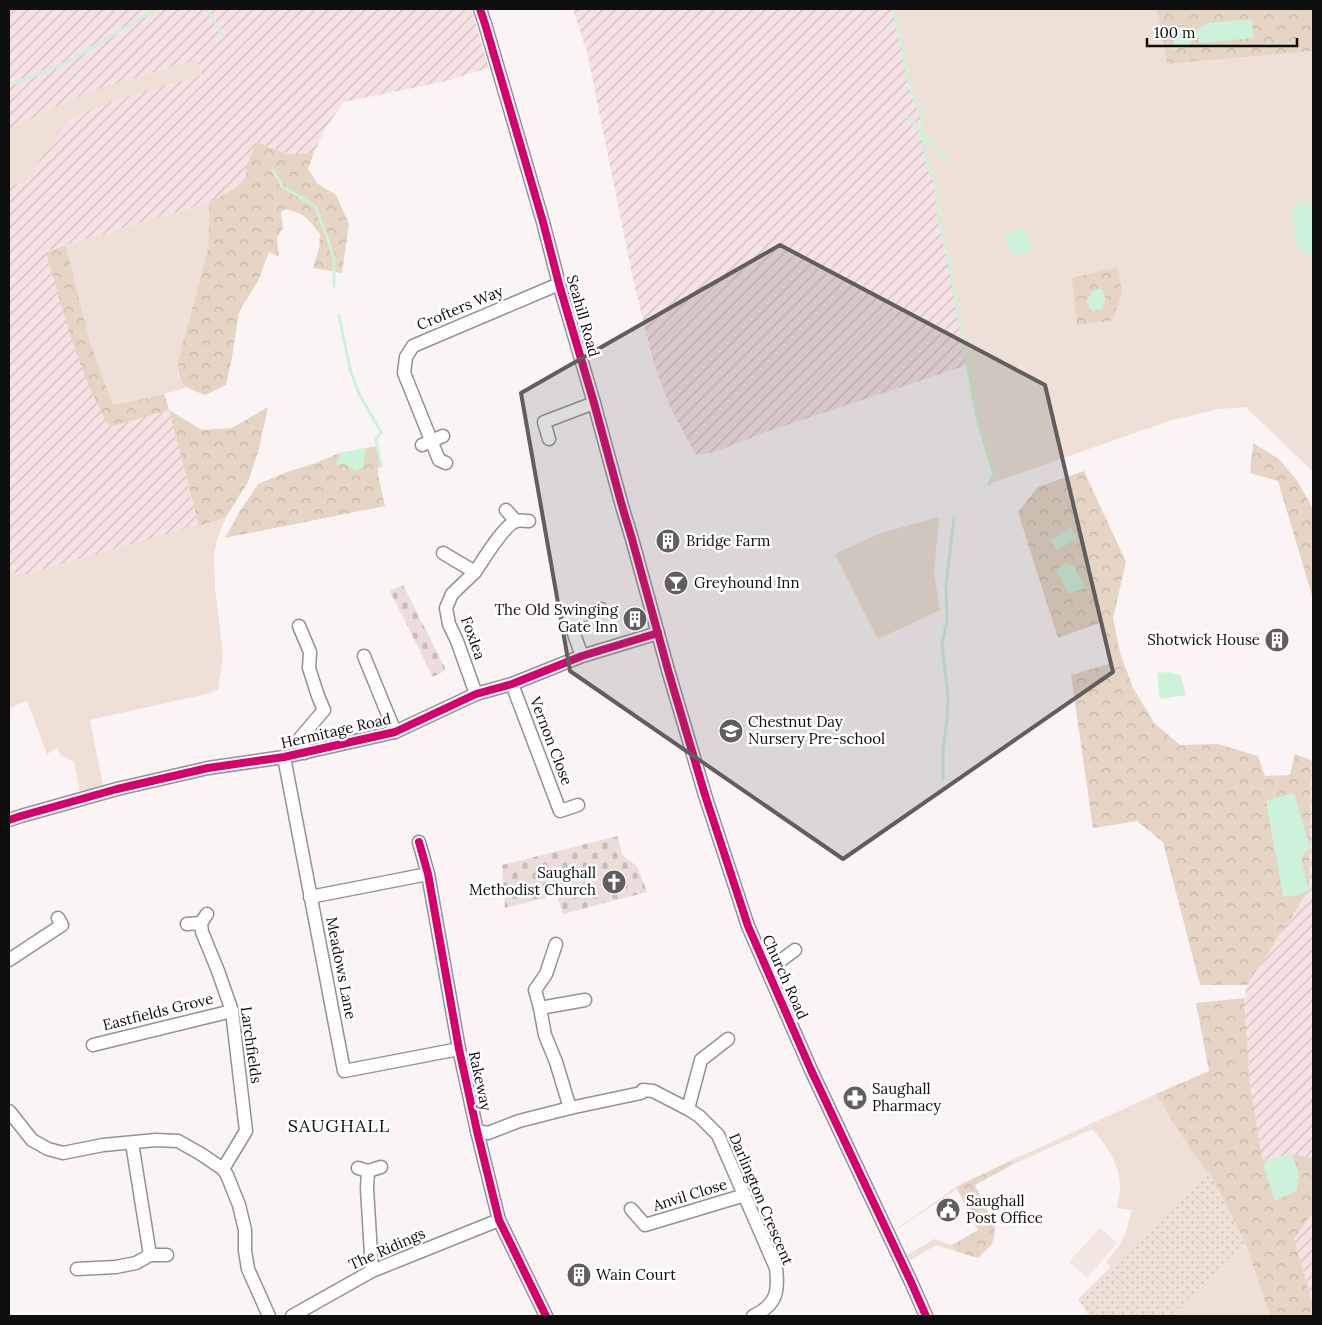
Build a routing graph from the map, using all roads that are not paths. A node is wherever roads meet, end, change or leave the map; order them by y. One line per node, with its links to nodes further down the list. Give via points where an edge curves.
1 (480, 9): 2 (street, Seahill Road)
2 (559, 284): 3 (street, Seahill Road); 5 (street, Crofters Way, via 413,346 406,357 404,373)
3 (594, 403): 4 (street, via 544,422); 11 (street, Seahill Road)
4 (549, 438)
5 (439, 463)
6 (506, 510): 8 (street, Foxlea, via 522,521 509,525)
7 (443, 553): 8 (street)
8 (475, 572): 15 (street, Foxlea, via 452,594 446,608)
9 (601, 609): 13 (street, via 569,620)
10 (299, 626): 17 (street, via 310,652 309,668 324,710 301,737)
11 (658, 633): 13 (street, Hermitage Road); 29 (street, Church Road, via 705,795 748,926)
12 (364, 656): 16 (street)
13 (582, 656): 14 (street, Hermitage Road)
14 (512, 684): 15 (street, Hermitage Road); 19 (street, Vernon Close, via 554,812)
15 (476, 694): 16 (street, Hermitage Road)
16 (395, 732): 17 (street, Hermitage Road)
17 (305, 752): 18 (street, Hermitage Road)
18 (284, 758): 20 (street, Hermitage Road, via 190,772); 23 (street, Meadows Lane)
19 (578, 805)
20 (9, 820)
21 (419, 842): 22 (street, Rakeway)
22 (428, 874): 23 (street); 35 (street, Rakeway)
23 (310, 897): 35 (street, Meadows Lane, via 344,1071)
24 (187, 924): 32 (street, Larchfields, via 204,919 202,932)
25 (63, 925): 28 (street)
26 (556, 944): 31 (street, via 546,974 535,990)
27 (795, 950): 29 (street)
28 (9, 960)
29 (768, 970): 54 (street, Church Road)
30 (584, 1000): 31 (street)
31 (539, 1005): 36 (street, via 545,1035)
32 (232, 1011): 34 (street, Eastfields Grove); 42 (street, Larchfields, via 246,1132)
33 (728, 1039): 37 (street, via 701,1060)
34 (93, 1045)
35 (459, 1049): 39 (street, Rakeway)
36 (570, 1108): 37 (street, Darlington Crescent, via 643,1090 653,1091); 39 (street, Darlington Crescent, via 488,1133)
37 (688, 1109): 43 (street, Darlington Crescent, via 718,1135)
38 (9, 1111): 40 (street, via 32,1140 55,1151 63,1153)
39 (477, 1131): 45 (street, Rakeway)
40 (132, 1143): 42 (street, via 178,1141); 46 (street)
41 (381, 1167): 49 (street, via 363,1169)
42 (222, 1169): 50 (street, via 239,1205 248,1269)
43 (745, 1195): 44 (street, Anvil Close, via 645,1232); 53 (street, Darlington Crescent, via 776,1268 778,1284 767,1307)
44 (631, 1209)
45 (499, 1220): 49 (street, The Ridings); 52 (street, Rakeway)
46 (150, 1255): 47 (street); 48 (street, via 116,1267)
47 (166, 1255)
48 (77, 1269)
49 (372, 1270): 51 (street, The Ridings)
50 (268, 1316)
51 (292, 1316)
52 (546, 1316)
53 (753, 1316)
54 (926, 1316)

